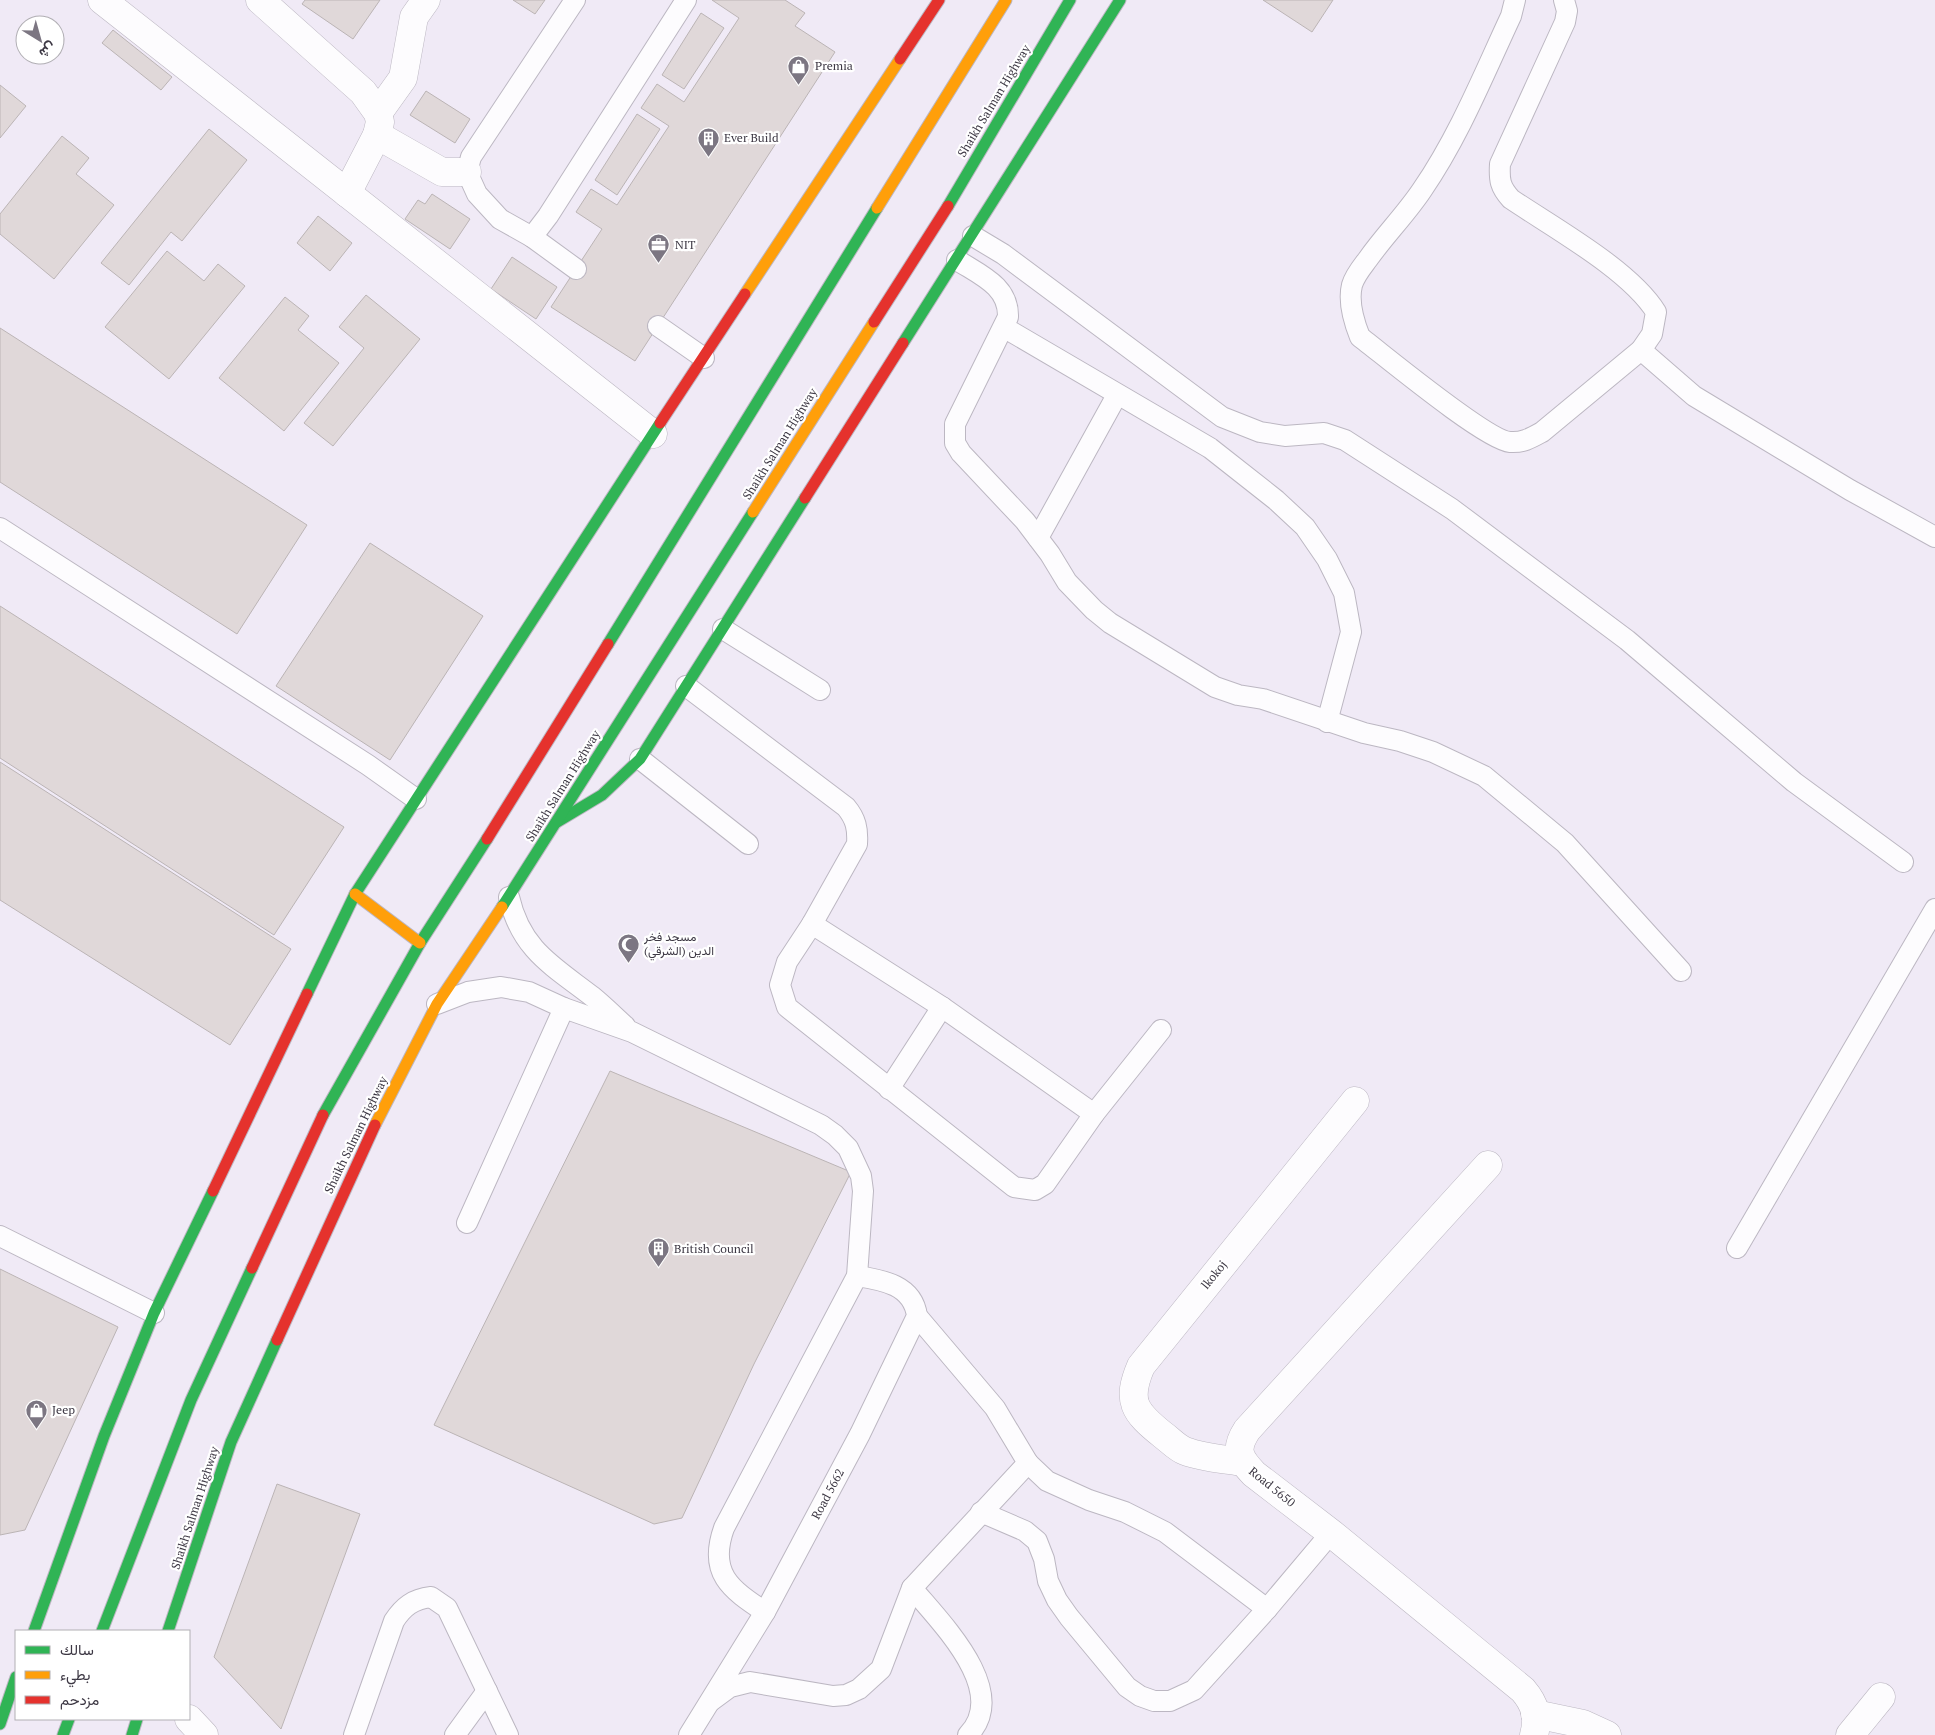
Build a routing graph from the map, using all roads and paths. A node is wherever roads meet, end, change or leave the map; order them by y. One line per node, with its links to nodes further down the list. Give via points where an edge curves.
1 (102, 0): 14 (street)
2 (260, 0): 12 (street, via 363,92)
3 (426, 0): 12 (street, via 414,17 403,78)
4 (575, 0): 13 (lane, via 471,157)
5 (686, 0): 16 (lane)
6 (939, 0): 22 (main road)
7 (1006, 0): 41 (main road)
8 (1070, 0): 34 (main road, Shaikh Salman Highway, via 951,201)
9 (1120, 0): 15 (main road)
10 (1515, 0): 21 (lane, via 1511,16 1446,153 1421,192 1357,275 1351,297 1353,320 1360,337 1484,430 1508,442 1525,442 1542,432)
11 (1564, 0): 21 (lane, via 1566,22 1500,164 1498,180 1511,199 1617,271 1649,300 1656,312 1652,334)
12 (378, 124): 13 (street, via 442,172); 14 (street)
13 (466, 172): 16 (lane, via 477,194 500,219)
14 (347, 193): 24 (street)
15 (972, 236): 17 (main road); 36 (lane, via 1003,254 1222,417 1260,432 1285,436 1324,433 1345,440 1452,508 1627,640 1794,782)
16 (532, 237): 18 (lane)
17 (957, 260): 20 (lane, via 1001,291 1008,307); 28 (main road)
18 (576, 269)
19 (658, 326): 22 (lane)
20 (1004, 328): 23 (lane); 27 (lane, via 953,433 961,453)
21 (1641, 350): 26 (lane, via 1694,396)
22 (704, 358): 24 (main road)
23 (1117, 394): 27 (lane); 31 (lane, via 1230,462 1305,527 1327,559 1344,593 1351,632)
24 (653, 434): 33 (main road)
25 (0, 528): 33 (lane)
26 (1935, 537)
27 (1038, 538): 31 (lane, via 1067,582 1110,623 1215,687 1262,699)
28 (723, 629): 29 (main road); 30 (lane)
29 (686, 686): 32 (main road); 40 (lane, via 846,808 855,819 857,844)
30 (820, 690)
31 (1327, 722): 42 (lane, via 1433,752 1484,776 1565,843)
32 (640, 759): 34 (main road, via 606,793 582,810); 35 (lane)
33 (416, 799): 37 (main road)
34 (556, 822): 38 (main road, Shaikh Salman Highway)
35 (748, 844)
36 (1903, 862)
37 (355, 894): 41 (main road); 56 (main road)
38 (509, 897): 43 (main road, Shaikh Salman Highway); 47 (lane, via 522,934 534,950)
39 (1935, 909): 54 (lane)
40 (812, 924): 44 (lane); 48 (lane, via 786,962 782,973 782,997 795,1015)
41 (420, 943): 66 (main road, via 312,1136 191,1400)
42 (1681, 971)
43 (437, 1004): 45 (lane, via 468,992 501,987 529,992); 67 (main road, Shaikh Salman Highway, via 371,1132 231,1442)
44 (942, 1007): 48 (lane); 50 (lane)
45 (564, 1008): 47 (lane); 52 (lane)
46 (1161, 1030): 50 (lane)
47 (632, 1032): 55 (lane, via 820,1125 848,1148 858,1168 863,1192)
48 (889, 1089): 50 (lane, via 1014,1187 1024,1190 1035,1190 1045,1184)
49 (1355, 1101): 58 (street, lkokoj, via 1141,1366 1133,1385 1143,1419 1184,1450)
50 (1094, 1114)
51 (1488, 1165): 58 (street, Road 5650, via 1247,1430 1240,1442 1239,1453)
52 (467, 1223)
53 (0, 1236): 56 (lane)
54 (1737, 1248)
55 (856, 1276): 57 (lane, via 886,1280 898,1286 916,1307); 64 (lane, via 719,1540 719,1566 725,1580 734,1592)
56 (154, 1313): 65 (main road, via 104,1436)
57 (917, 1316): 59 (lane, via 995,1408); 64 (lane, Road 5662, via 860,1434)
58 (1243, 1462): 61 (street, Road 5650)
59 (1028, 1463): 60 (lane); 63 (lane, via 1047,1481 1165,1532)
60 (981, 1512): 62 (lane); 63 (lane, via 1025,1531 1037,1541 1057,1600 1127,1687 1154,1701 1170,1701 1194,1690)
61 (1331, 1533): 63 (lane); 76 (street, Road 5650, via 1523,1690 1534,1707)
62 (912, 1588): 71 (lane, via 881,1669 859,1689 846,1696 833,1696 750,1682 730,1687); 84 (lane, via 960,1648 979,1683 983,1707 977,1727)
63 (1267, 1609)
64 (765, 1612): 71 (lane, Road 5662)
65 (34, 1630)
66 (102, 1630)
67 (168, 1630)
68 (15, 1680): 72 (main road)
69 (487, 1691): 80 (lane, via 447,1608 431,1597 421,1598 402,1610 394,1621); 81 (lane); 82 (lane)
70 (1882, 1697): 86 (street)
71 (711, 1701): 83 (lane, Road 5662)
72 (2, 1713)
73 (69, 1720): 77 (main road)
74 (137, 1720): 78 (main road)
75 (190, 1720): 79 (street)
76 (1534, 1724): 85 (street, via 1583,1724)
77 (63, 1735)
78 (132, 1735)
79 (204, 1735)
80 (354, 1735)
81 (455, 1735)
82 (508, 1735)
83 (689, 1735)
84 (968, 1735)
85 (1607, 1735)
86 (1850, 1735)

